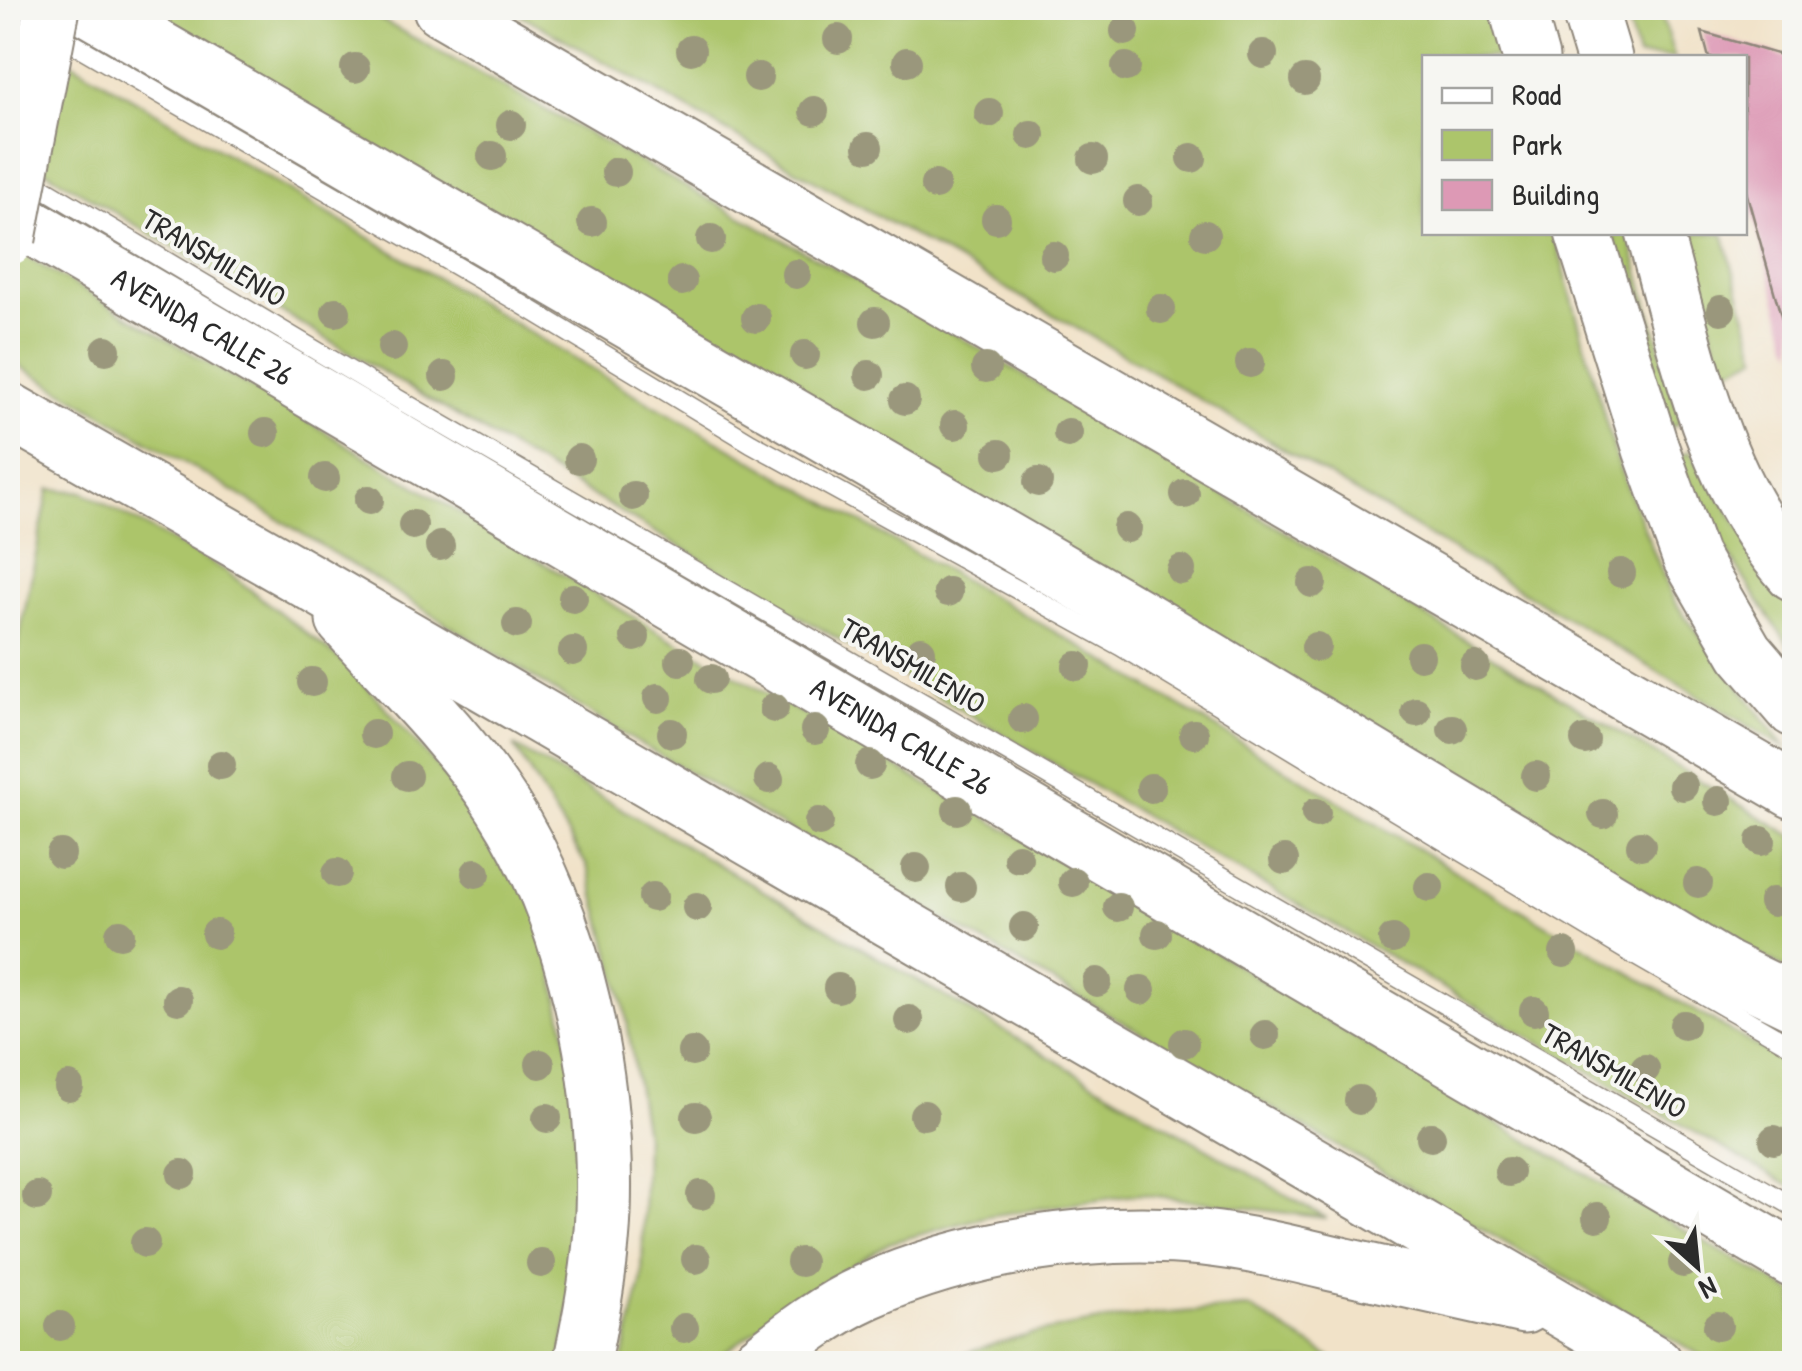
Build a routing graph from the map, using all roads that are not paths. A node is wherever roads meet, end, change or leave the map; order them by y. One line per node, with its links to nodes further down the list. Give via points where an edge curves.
1 (12, 8): 20 (lane, via 751,443 1120,646)
2 (52, 8): 13 (main road, bridge)
3 (90, 8): 19 (main road, via 1143,619 1726,969)
4 (441, 8): 18 (main road)
5 (1517, 8): 7 (main road)
6 (1589, 8): 8 (main road)
7 (1531, 55)
8 (1603, 55)
9 (8, 167): 21 (lane, TRANSMILENIO)
10 (8, 213): 22 (main road, AVENIDA CALLE 26)
11 (1584, 235): 17 (main road, via 1690,557 1745,652)
12 (1655, 235): 15 (main road, via 1726,463 1744,504)
13 (8, 238)
14 (8, 410): 16 (main road)
15 (1794, 573)
16 (308, 581): 23 (main road); 24 (main road, via 454,741 502,806 538,871 561,932 577,982 600,1127 603,1212)
17 (1794, 710)
18 (1794, 792)
19 (1794, 1002)
20 (1794, 1047)
21 (1794, 1206)
22 (1794, 1260)
23 (1577, 1318): 25 (main road, via 1268,1248 1186,1238 1095,1239 1001,1249 932,1267 863,1293); 26 (main road)
24 (581, 1364)
25 (758, 1364)
26 (1655, 1364)

